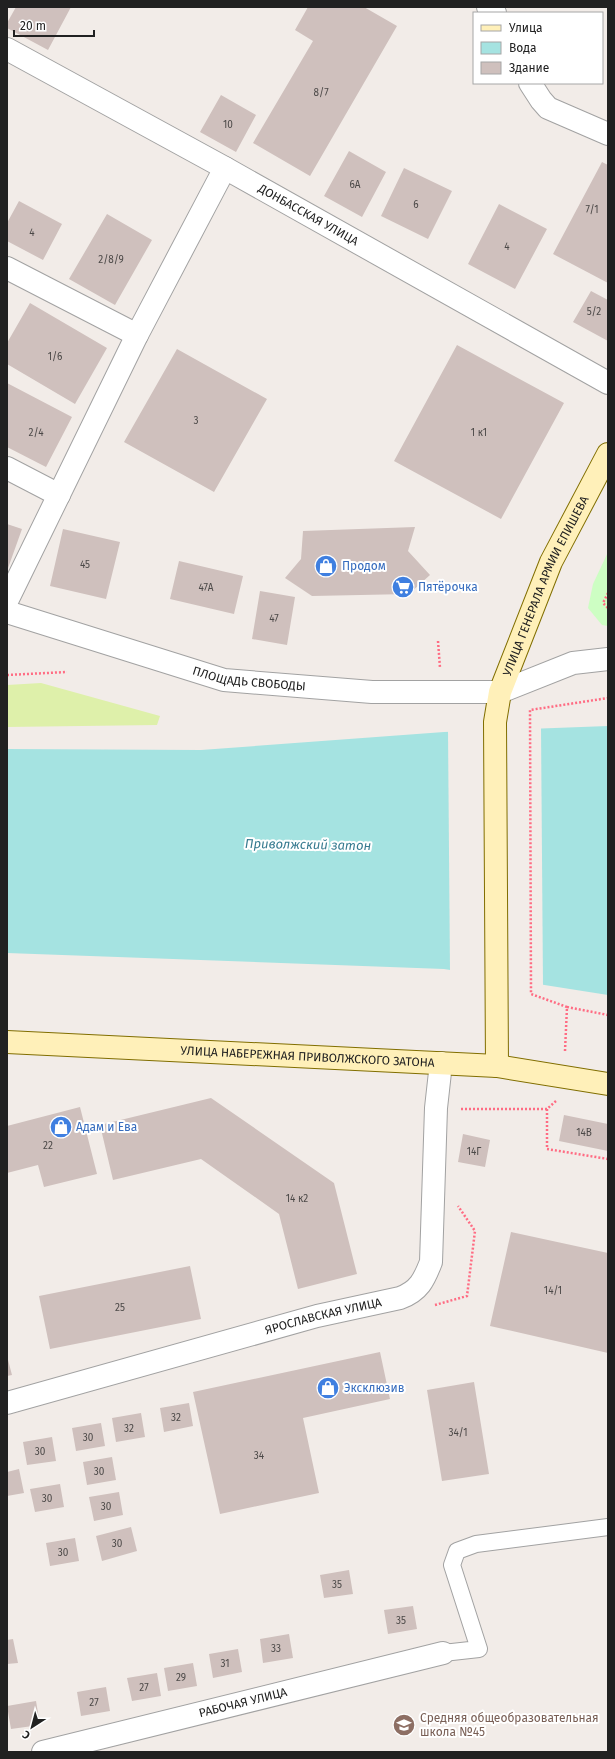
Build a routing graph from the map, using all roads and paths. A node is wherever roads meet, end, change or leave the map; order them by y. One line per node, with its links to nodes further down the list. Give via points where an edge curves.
1 (7, 49): 4 (street, ДОНБАССКАЯ УЛИЦА)
2 (531, 84): 3 (street, via 548,108)
3 (608, 134)
4 (225, 168): 6 (street); 7 (street, ДОНБАССКАЯ УЛИЦА)
5 (7, 268): 6 (street)
6 (137, 334): 10 (street)
7 (608, 383)
8 (608, 454): 18 (main road, УЛИЦА ГЕНЕРАЛА АРМИИ ЕПИШЕВА, via 550,562)
9 (7, 468): 10 (street)
10 (59, 495): 12 (street)
11 (608, 593): 13 (path, via 603,603)
12 (7, 601)
13 (608, 608)
14 (7, 612): 18 (street, ПЛОЩАДЬ СВОБОДЫ, via 224,680 372,692)
15 (608, 659): 18 (street, via 573,663)
16 (68, 672): 17 (path)
17 (7, 674)
18 (500, 692): 24 (main road, УЛИЦА ГЕНЕРАЛА АРМИИ ЕПИШЕВА, via 495,722)
19 (608, 698): 20 (path, via 530,710 531,994)
20 (567, 1007): 21 (path); 25 (path)
21 (608, 1015)
22 (7, 1042): 23 (main road, УЛИЦА НАБЕРЕЖНАЯ ПРИВОЛЖСКОГО ЗАТОНА)
23 (441, 1063): 24 (main road, УЛИЦА НАБЕРЕЖНАЯ ПРИВОЛЖСКОГО ЗАТОНА); 32 (street, ЯРОСЛАВСКАЯ УЛИЦА, via 436,1108 431,1262 426,1276 411,1294 317,1316)
24 (497, 1066): 25 (main road, УЛИЦА НАБЕРЕЖНАЯ ПРИВОЛЖСКОГО ЗАТОНА)
25 (563, 1076): 26 (main road, УЛИЦА НАБЕРЕЖНАЯ ПРИВОЛЖСКОГО ЗАТОНА); 28 (path, via 562,1096)
26 (608, 1084)
27 (457, 1109): 28 (path)
28 (547, 1109): 29 (path, via 547,1149)
29 (608, 1159)
30 (458, 1205): 31 (path, via 475,1231 467,1296)
31 (430, 1307)
32 (7, 1403)
33 (608, 1527): 34 (lane, via 476,1544 457,1551 452,1565 479,1649)
34 (443, 1653): 35 (street, РАБОЧАЯ УЛИЦА)
35 (43, 1752)

